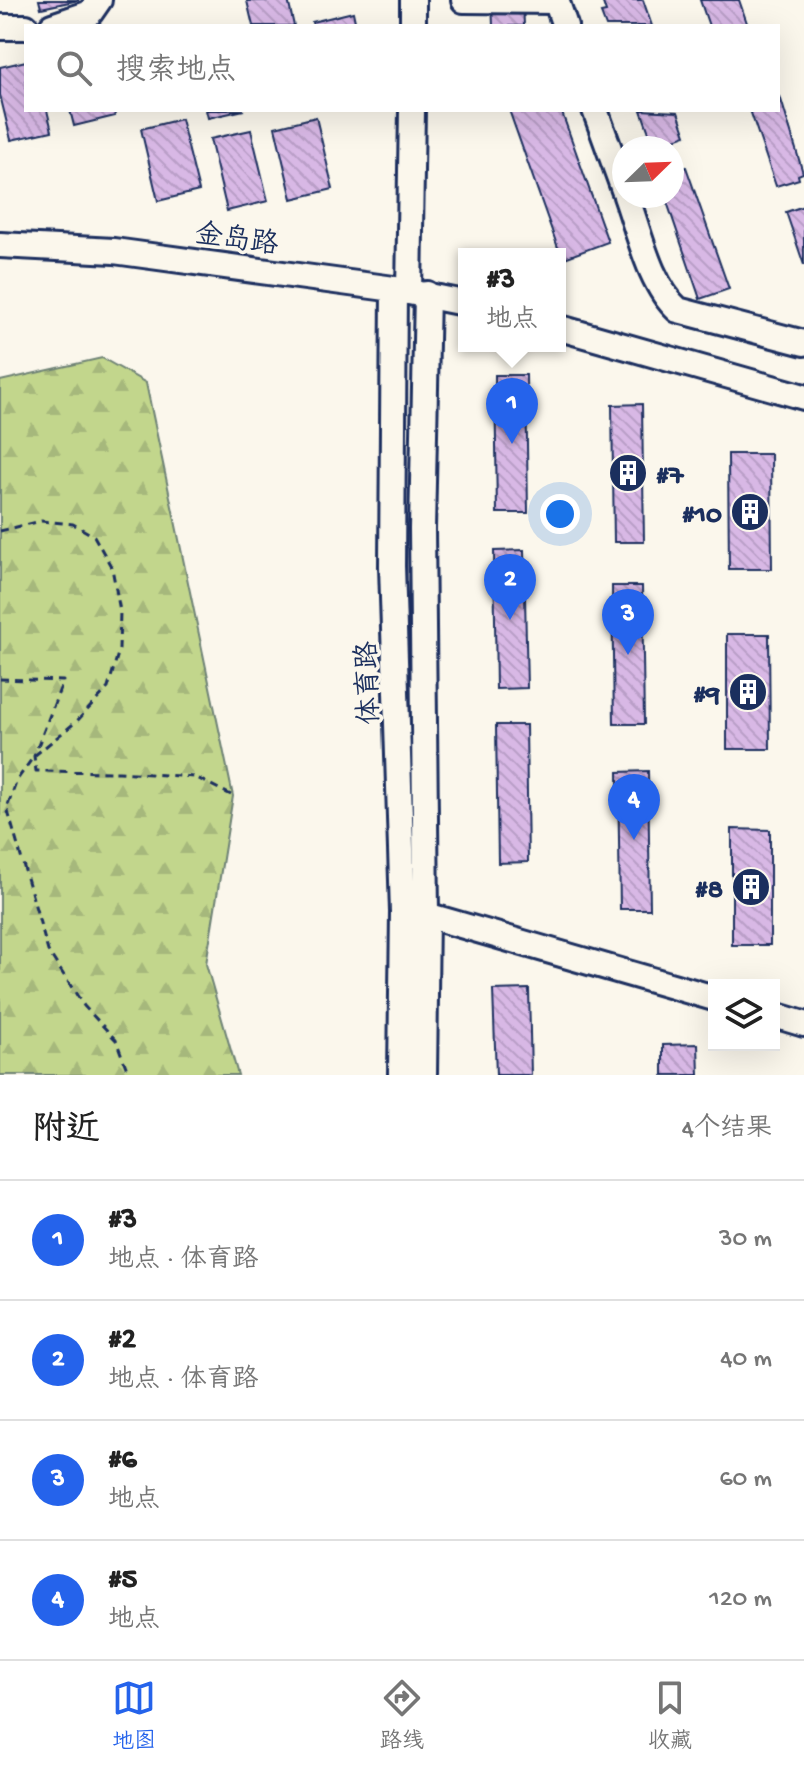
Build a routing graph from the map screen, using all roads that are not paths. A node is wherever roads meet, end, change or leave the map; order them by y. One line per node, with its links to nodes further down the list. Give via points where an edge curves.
1 (99, 0): 5 (street, via 90,13)
2 (413, 0): 6 (street)
3 (464, 0): 4 (street)
4 (556, 1): 7 (street)
5 (58, 24)
6 (413, 24)
7 (564, 24)
8 (0, 27): 9 (street)
9 (24, 27)
10 (412, 112): 15 (street, 体育路)
11 (596, 112): 12 (street)
12 (612, 157)
13 (630, 208): 18 (street, via 659,286 678,310)
14 (0, 245): 15 (street, 金岛路, via 114,251)
15 (410, 292): 16 (street, 金岛路); 20 (street, 体育路, via 422,529); 20 (street, 体育路, via 392,566)
16 (458, 302)
17 (566, 330): 19 (street)
18 (804, 343)
19 (804, 397)
20 (415, 914): 21 (street); 24 (street, 体育路); 25 (street, 体育路)
21 (708, 996)
22 (780, 1017): 23 (street)
23 (804, 1024)
24 (401, 1075)
25 (424, 1075)

